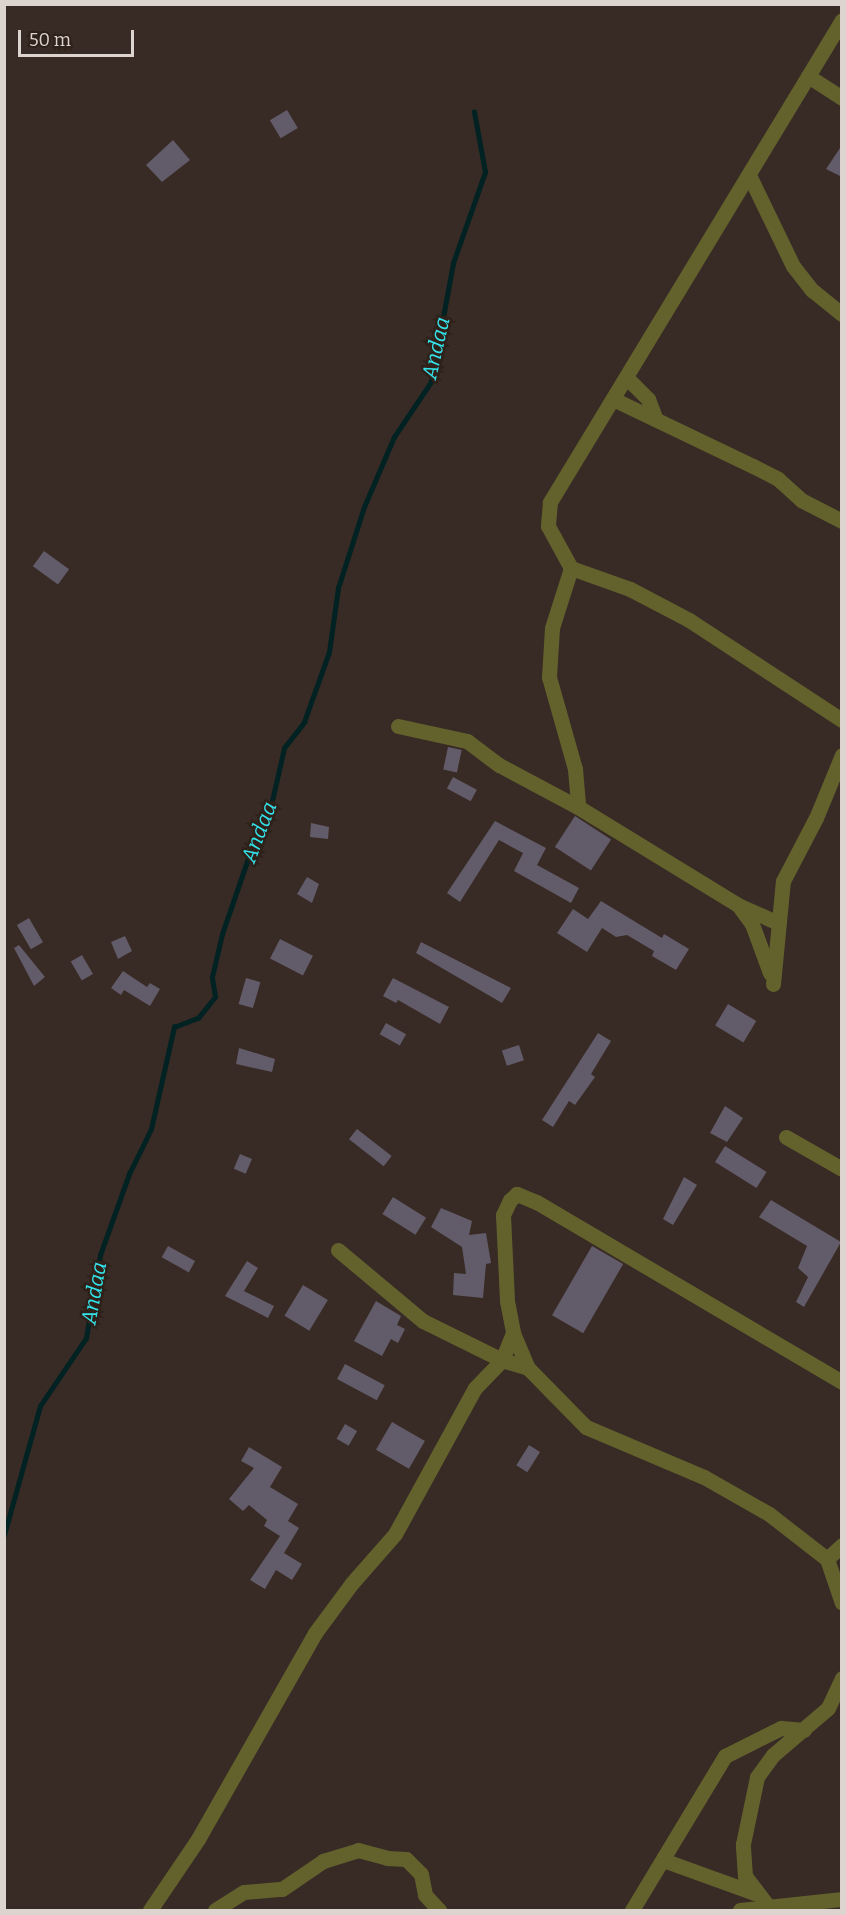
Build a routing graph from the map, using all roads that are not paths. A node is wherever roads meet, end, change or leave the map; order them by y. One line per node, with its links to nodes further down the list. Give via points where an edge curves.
1 (842, 20): 2 (street)
2 (808, 76): 3 (street); 4 (street)
3 (842, 98)
4 (749, 175): 5 (street, via 793,266 812,290); 6 (street)
5 (842, 314)
6 (627, 378): 7 (street); 8 (street, via 648,399)
7 (613, 399): 8 (street); 10 (street, via 550,502 548,526)
8 (655, 417): 9 (street, via 778,479 801,500)
9 (842, 520)
10 (571, 568): 11 (street, via 630,589 689,620); 14 (street, via 552,628 549,677 575,769)
11 (842, 720)
12 (398, 726): 14 (street, via 467,741 499,765)
13 (842, 755): 16 (street, via 816,818 783,881)
14 (578, 807): 15 (street)
15 (738, 905): 16 (street); 16 (street, via 752,924 773,984)
16 (776, 922)
17 (786, 1137): 18 (street)
18 (842, 1169)
19 (338, 1250): 21 (street, via 423,1321)
20 (513, 1333): 21 (street); 22 (street); 23 (street, via 507,1301 503,1215 517,1194)
21 (502, 1360): 22 (street); 34 (street, via 475,1388 395,1534 315,1634 198,1839)
22 (528, 1368): 25 (street, via 586,1427 704,1477 769,1514)
23 (842, 1382)
24 (842, 1545): 25 (street)
25 (827, 1558): 26 (street)
26 (842, 1603)
27 (842, 1678): 28 (street, via 828,1708)
28 (804, 1730): 29 (street, via 781,1728 725,1756); 33 (street, via 773,1755 757,1777 743,1844 745,1876)
29 (674, 1840): 30 (street); 31 (street)
30 (663, 1860): 31 (street); 37 (street)
31 (689, 1869): 33 (street)
32 (842, 1899): 33 (street)
33 (765, 1904): 38 (street)
34 (150, 1911)
35 (216, 1911): 36 (street, via 244,1892 282,1889 323,1860 358,1850 387,1858 406,1858 421,1874 425,1895)
36 (439, 1911)
37 (632, 1911)
38 (741, 1911)

